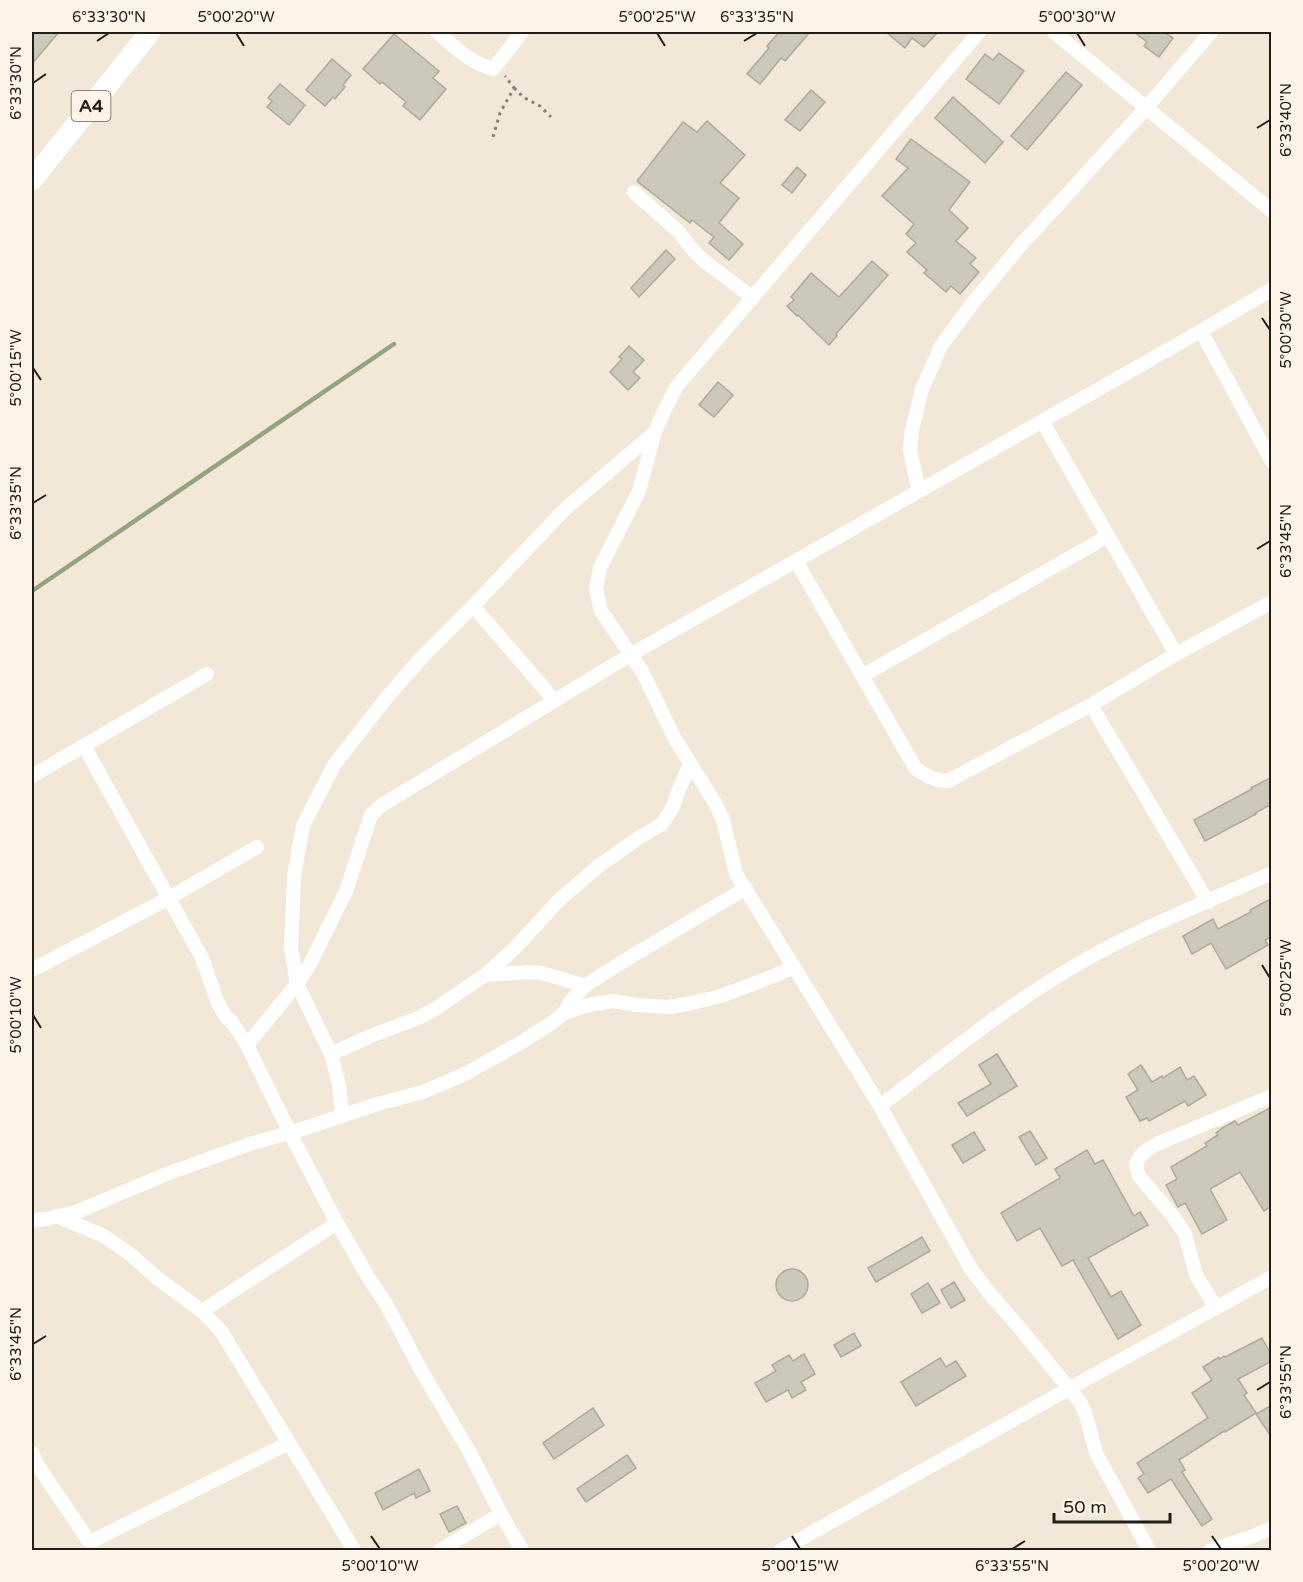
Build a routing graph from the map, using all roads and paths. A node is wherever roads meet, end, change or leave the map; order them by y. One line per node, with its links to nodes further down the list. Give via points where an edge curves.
1 (150, 32): 12 (main road, A4)
2 (437, 32): 7 (street, via 466,57)
3 (522, 32): 7 (street)
4 (979, 32): 16 (street)
5 (1054, 32): 9 (street)
6 (1211, 32): 9 (street)
7 (493, 69): 8 (path, via 507,77)
8 (514, 88): 10 (path); 11 (path)
9 (1147, 107): 14 (street); 21 (street, via 1020,246 941,346 922,389 912,430 910,450)
10 (551, 117)
11 (493, 136)
12 (32, 180)
13 (634, 192): 16 (street, via 680,232 704,261)
14 (1272, 211)
15 (1272, 289): 17 (street)
16 (753, 298): 19 (street, via 677,386)
17 (1201, 331): 18 (street); 20 (street)
18 (1042, 421): 21 (street); 22 (street)
19 (655, 432): 25 (street, via 564,510); 27 (street, via 639,491 600,567 596,589 601,611)
20 (1272, 462)
21 (919, 491): 23 (street)
22 (1108, 536): 26 (street); 29 (street)
23 (796, 561): 27 (street); 29 (street)
24 (1272, 602): 26 (street)
25 (473, 606): 30 (street); 43 (street, via 424,655 334,765 303,826 292,912 291,948)
26 (1176, 654): 31 (street)
27 (630, 655): 30 (street); 33 (street)
28 (207, 674): 32 (street)
29 (862, 676): 31 (street, via 916,769 940,781 948,781)
30 (555, 701): 43 (street, via 371,815 346,891)
31 (1091, 705): 39 (street)
32 (84, 746): 34 (street); 38 (street)
33 (690, 764): 37 (street, via 723,820 736,874); 42 (street, via 674,807 662,824 600,865 559,900)
34 (32, 776)
35 (257, 847): 38 (street)
36 (1272, 873): 39 (street)
37 (746, 888): 40 (street); 44 (street)
38 (170, 898): 41 (street); 46 (street, via 202,958 218,1003)
39 (1208, 902): 49 (street, via 1137,933 1031,992)
40 (794, 967): 45 (street, via 693,1003 669,1007 613,1002); 49 (street)
41 (32, 970)
42 (485, 975): 44 (street, via 542,973); 47 (street, via 418,1018)
43 (297, 984): 46 (street); 47 (street)
44 (585, 986): 45 (street)
45 (564, 1014): 50 (street, via 465,1074 423,1092)
46 (247, 1045): 51 (street)
47 (331, 1054): 50 (street)
48 (1272, 1096): 56 (street, via 1153,1146 1139,1156 1136,1165 1139,1176 1185,1234 1196,1275)
49 (880, 1106): 58 (street, via 971,1269)
50 (342, 1116): 51 (street)
51 (290, 1133): 52 (street, via 243,1146 76,1212); 54 (street)
52 (56, 1216): 53 (street); 57 (street, via 102,1235)
53 (32, 1220)
54 (337, 1223): 57 (street); 61 (street, via 469,1451)
55 (1272, 1277): 56 (street)
56 (1216, 1308): 58 (street)
57 (202, 1311): 59 (street, via 221,1331)
58 (1070, 1388): 66 (street); 67 (street, via 1086,1415 1096,1453)
59 (289, 1443): 60 (street, via 94,1540 88,1540); 63 (street)
60 (32, 1453)
61 (501, 1514): 64 (street); 65 (street)
62 (1272, 1527): 68 (street)
63 (354, 1551)
64 (440, 1551)
65 (522, 1551)
66 (781, 1551)
67 (1149, 1551)
68 (1211, 1551)

